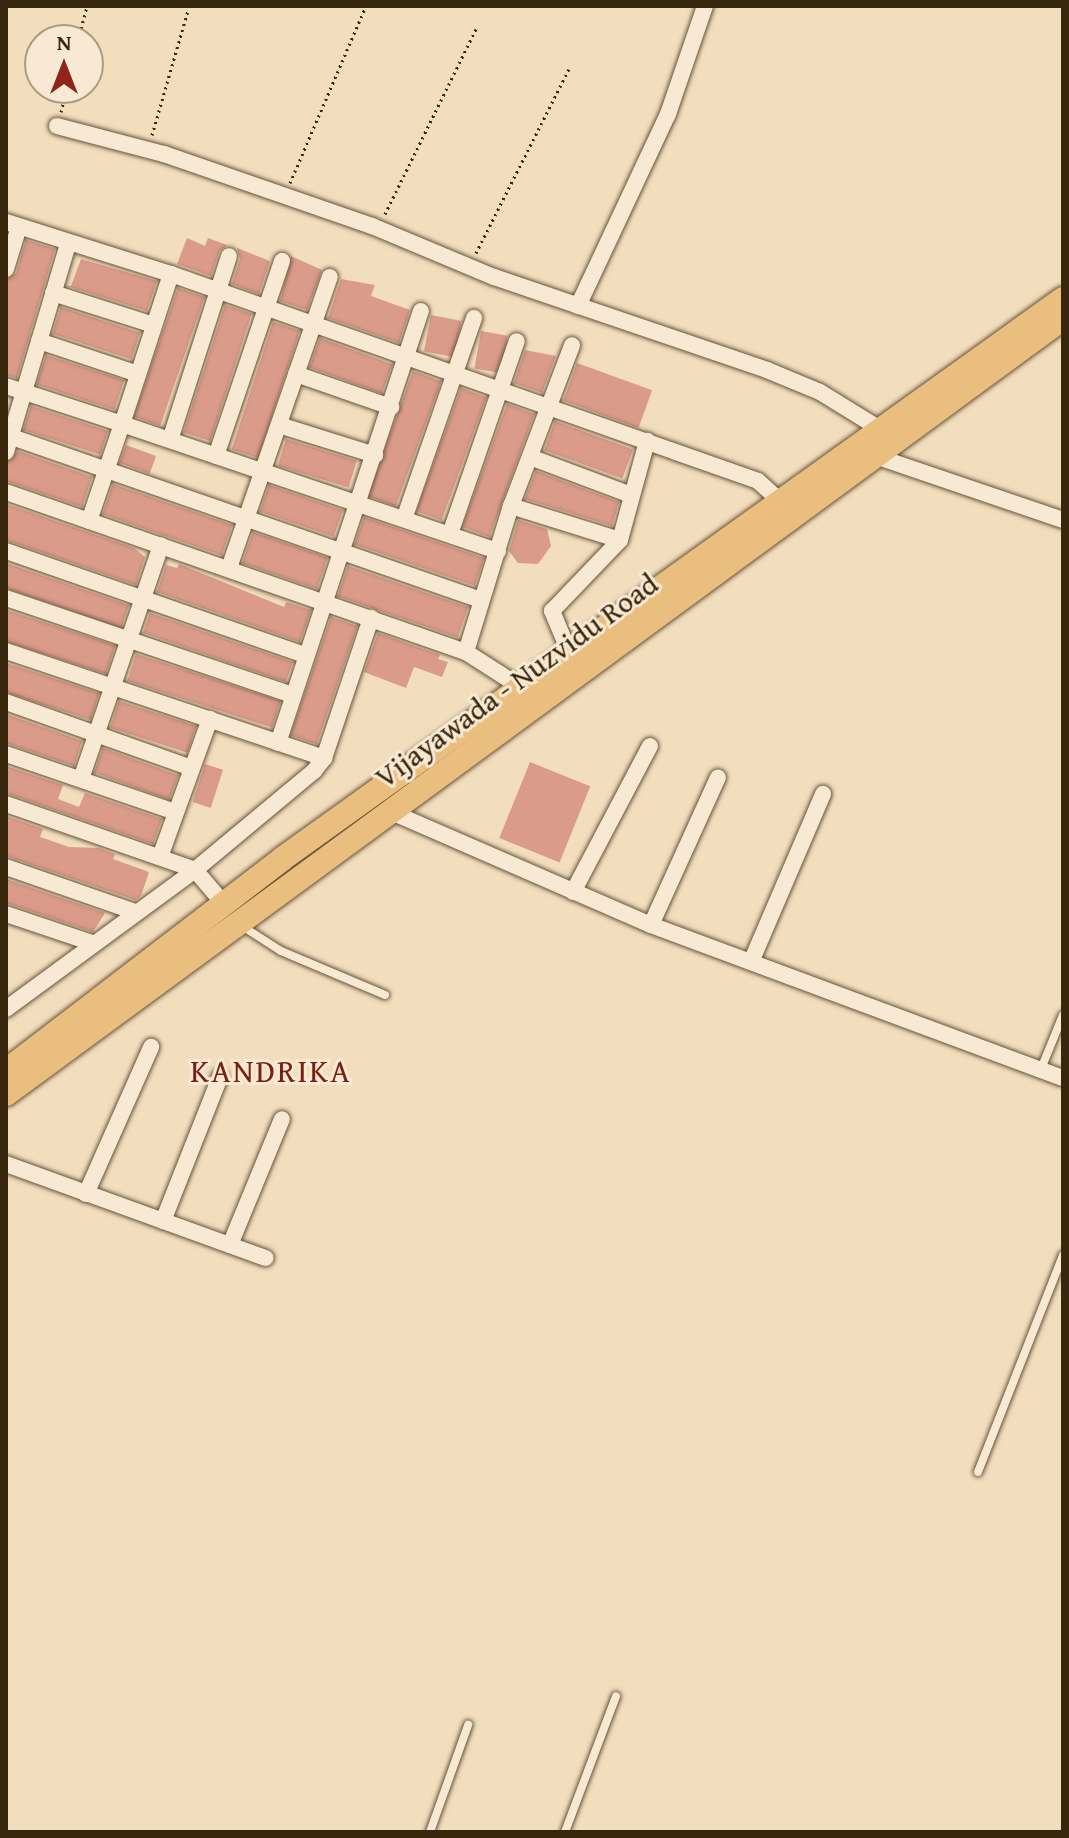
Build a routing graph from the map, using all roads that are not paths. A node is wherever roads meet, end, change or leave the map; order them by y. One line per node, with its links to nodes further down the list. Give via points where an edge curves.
1 (705, 6): 13 (street, via 668,114)
2 (57, 126): 13 (street, via 148,150 378,229)
3 (12, 224): 4 (street); 7 (street)
4 (68, 244): 8 (street); 11 (street)
5 (229, 256): 10 (street)
6 (282, 261): 14 (street)
7 (6, 269)
8 (171, 274): 10 (street); 19 (street)
9 (330, 277): 18 (street)
10 (218, 291): 14 (street); 35 (street)
11 (53, 293): 19 (street); 20 (street)
12 (1063, 299): 34 (main road, Vijayawada - Nuzvidu Road)
13 (578, 306): 34 (street, via 807,386)
14 (266, 307): 18 (street); 39 (street)
15 (421, 311): 23 (street)
16 (474, 318): 24 (street)
17 (1063, 318): 40 (main road, Vijayawada - Nuzvidu Road)
18 (313, 323): 23 (street); 26 (street)
19 (154, 325): 25 (street)
20 (39, 341): 25 (street); 29 (street)
21 (517, 341): 28 (street)
22 (572, 345): 30 (street)
23 (407, 356): 24 (street); 31 (street)
24 (453, 372): 28 (street); 50 (street)
25 (138, 374): 32 (street)
26 (296, 374): 31 (street); 33 (street)
27 (6, 386): 29 (street)
28 (503, 390): 30 (street); 53 (street)
29 (23, 393): 32 (street); 36 (street)
30 (548, 406): 37 (street); 41 (street)
31 (391, 407): 38 (street)
32 (122, 424): 35 (street); 42 (street)
33 (279, 425): 38 (street); 43 (street)
34 (880, 429): 46 (main road, Vijayawada - Nuzvidu Road)
35 (170, 440): 39 (street)
36 (8, 441): 42 (street)
37 (647, 441): 45 (street); 46 (street, via 758,481)
38 (375, 455): 47 (street)
39 (216, 456): 43 (street)
40 (875, 456): 51 (street); 85 (main road, Vijayawada - Nuzvidu Road)
41 (530, 457): 45 (street); 48 (street)
42 (108, 470): 49 (street); 52 (street)
43 (263, 472): 47 (street); 49 (street)
44 (6, 492): 52 (street)
45 (631, 495): 54 (street)
46 (780, 501): 66 (main road, Vijayawada - Nuzvidu Road)
47 (359, 504): 50 (street); 58 (street)
48 (511, 506): 54 (street); 57 (street)
49 (247, 516): 58 (street); 59 (street)
50 (404, 519): 53 (street)
51 (1063, 520)
52 (89, 521): 55 (street)
53 (450, 534): 57 (street)
54 (620, 540): 66 (street, via 557,604 552,618)
55 (161, 545): 59 (street); 61 (street)
56 (6, 551): 61 (street)
57 (498, 551): 63 (street)
58 (342, 552): 62 (street); 63 (street)
59 (229, 568): 62 (street)
60 (6, 598): 65 (street)
61 (144, 599): 65 (street); 69 (street)
62 (322, 599): 64 (street); 69 (street)
63 (481, 600): 68 (street)
64 (371, 618): 68 (street); 79 (street)
65 (129, 640): 71 (street); 72 (street)
66 (567, 648): 70 (main road, Vijayawada - Nuzvidu Road)
67 (6, 651): 71 (street)
68 (466, 652): 70 (street)
69 (305, 655): 72 (street)
70 (514, 683): 91 (main road, Vijayawada - Nuzvidu Road)
71 (111, 686): 74 (street); 75 (street)
72 (292, 695): 76 (street)
73 (6, 702): 75 (street)
74 (210, 719): 76 (street); 80 (street)
75 (96, 734): 80 (street); 82 (street)
76 (278, 743): 79 (street)
77 (650, 746): 90 (street)
78 (6, 754): 82 (street)
79 (324, 758): 89 (street)
80 (189, 767): 86 (street)
81 (718, 777): 94 (street)
82 (81, 779): 86 (street)
83 (823, 794): 96 (street)
84 (6, 804): 87 (street)
85 (389, 811): 90 (street); 91 (main road, Vijayawada - Nuzvidu Road)
86 (175, 812): 87 (street)
87 (160, 857): 89 (street)
88 (6, 867): 92 (street)
89 (199, 874): 91 (street); 92 (street)
90 (573, 892): 94 (street)
91 (227, 908): 97 (lane, via 281,951); 102 (main road, Vijayawada - Nuzvidu Road); 105 (main road, Vijayawada - Nuzvidu Road)
92 (135, 912): 95 (street)
93 (6, 914): 95 (street)
94 (651, 925): 96 (street)
95 (92, 943): 98 (street)
96 (751, 962): 101 (street)
97 (385, 995)
98 (7, 1008)
99 (1063, 1015): 101 (lane)
100 (151, 1047): 108 (street)
101 (1041, 1070): 104 (street)
102 (6, 1071)
103 (220, 1077): 109 (street)
104 (1063, 1078)
105 (6, 1094)
106 (282, 1119): 110 (street)
107 (6, 1164): 108 (street)
108 (86, 1194): 109 (street)
109 (163, 1221): 110 (street)
110 (230, 1245): 112 (street)
111 (1063, 1255): 113 (lane)
112 (266, 1258)
113 (978, 1472)
114 (616, 1696): 117 (lane)
115 (468, 1725): 116 (lane)
116 (430, 1832)
117 (565, 1832)

